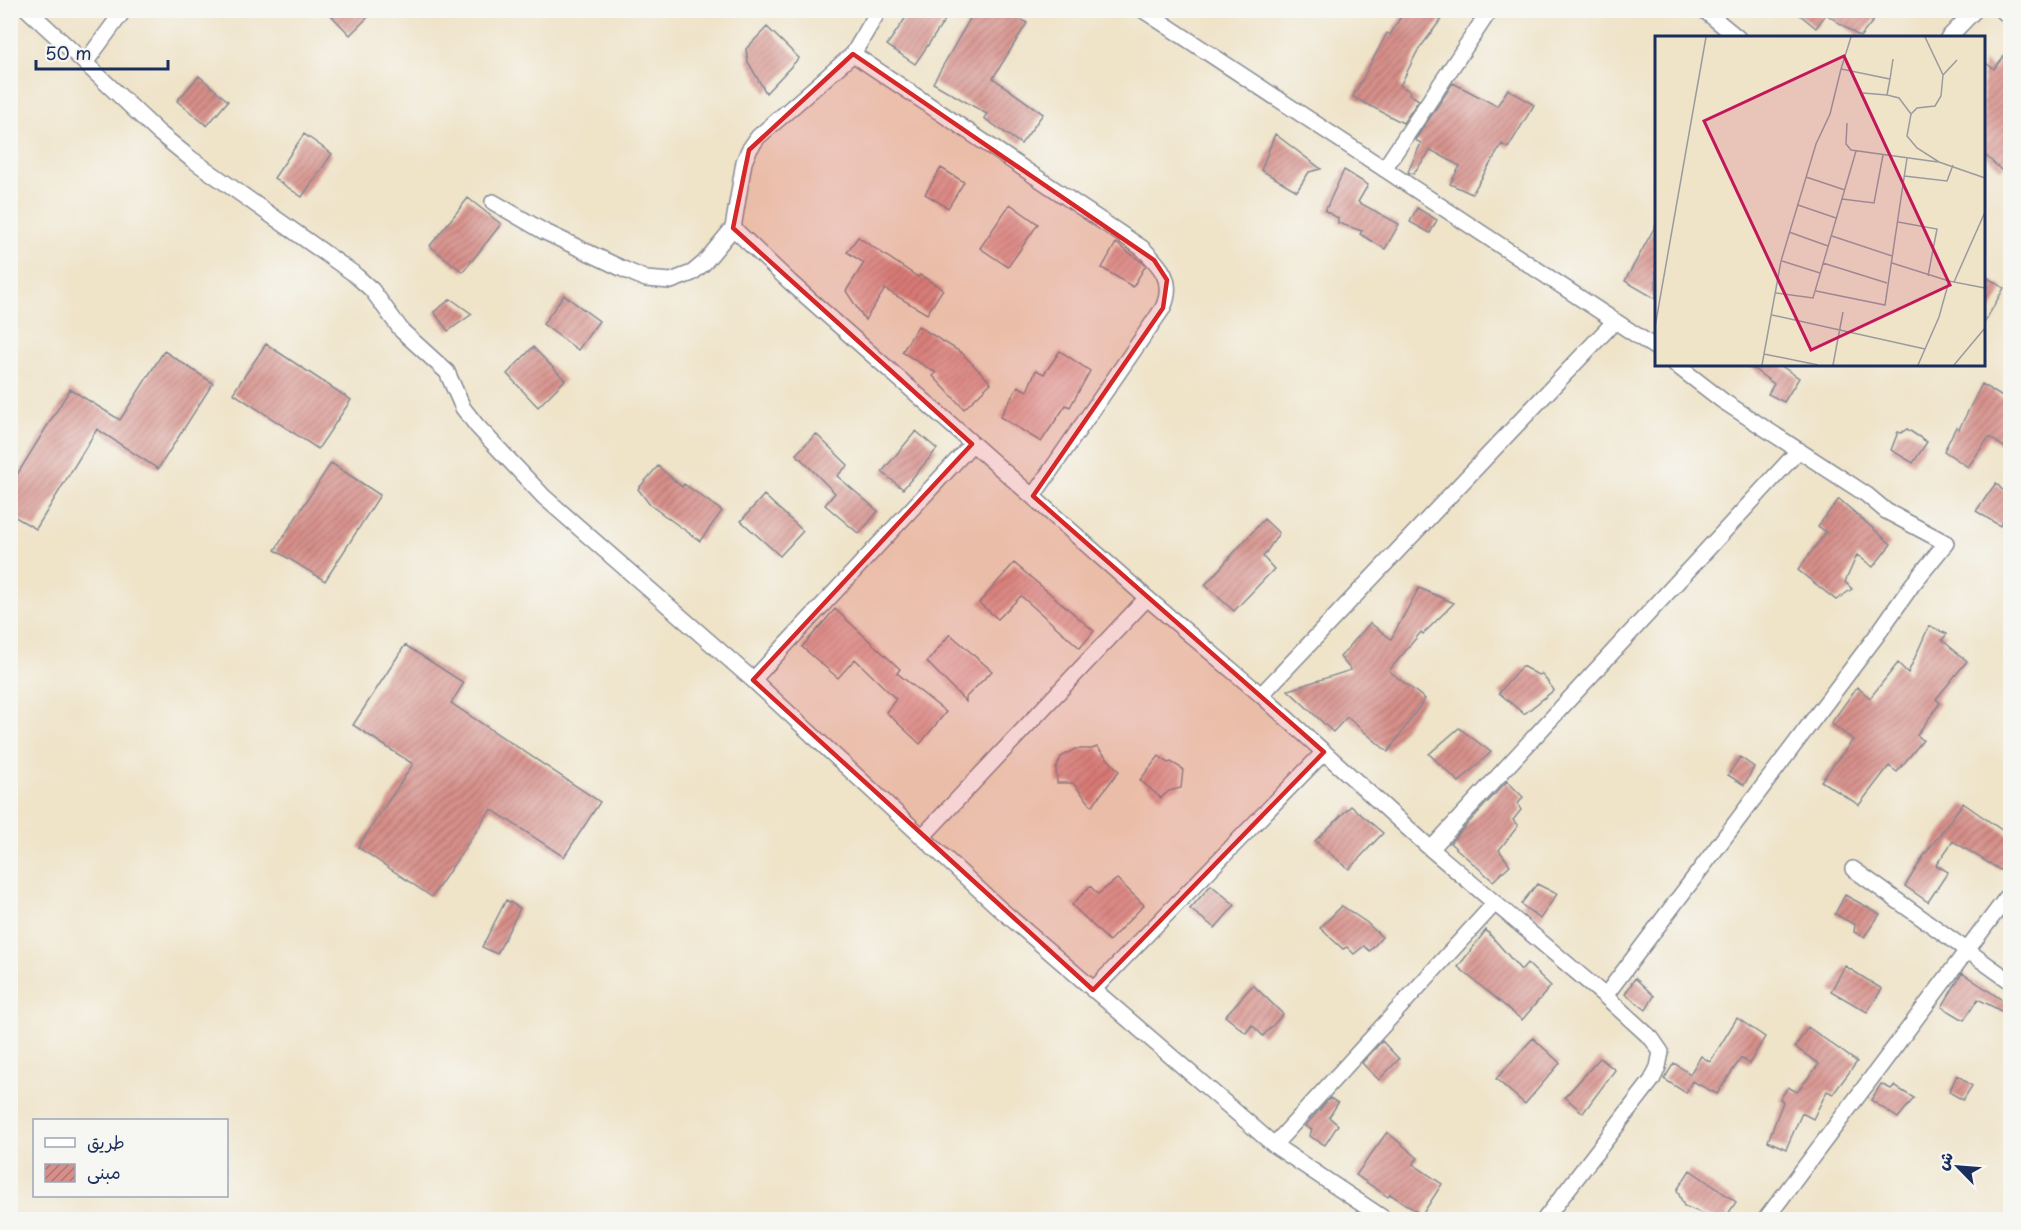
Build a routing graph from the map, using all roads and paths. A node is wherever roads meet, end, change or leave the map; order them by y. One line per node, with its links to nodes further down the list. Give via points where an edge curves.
1 (28, 10): 13 (street)
2 (124, 10): 13 (street)
3 (879, 10): 12 (street)
4 (1143, 10): 14 (street)
5 (1490, 10): 14 (street)
6 (1704, 10): 10 (street)
7 (1975, 10): 11 (street)
8 (2002, 10): 9 (street)
9 (2010, 18)
10 (1736, 36)
11 (1950, 36)
12 (853, 54): 16 (street, via 758,137 749,150); 22 (street, via 1142,248 1167,280 1168,296 1163,308)
13 (86, 63): 24 (street, via 190,158 372,290 402,331 447,372 463,408 477,426 544,497)
14 (1384, 169): 17 (street)
15 (493, 202): 16 (street, via 543,231 646,279 671,281 692,273)
16 (733, 228): 20 (street)
17 (1616, 321): 18 (street); 25 (street)
18 (1655, 347)
19 (1678, 366): 21 (street)
20 (972, 444): 22 (street); 24 (street)
21 (1798, 450): 28 (street); 35 (street, via 1887,511 1946,543)
22 (1033, 496): 23 (street)
23 (1147, 598): 25 (street); 27 (street)
24 (753, 680): 27 (street)
25 (1261, 695): 26 (street)
26 (1324, 752): 28 (street); 34 (street)
27 (921, 837): 34 (street)
28 (1431, 849): 31 (street)
29 (1853, 869): 32 (street)
30 (2010, 893): 32 (street)
31 (1495, 903): 35 (street); 36 (street)
32 (1967, 950): 33 (street); 39 (street)
33 (2010, 981)
34 (1093, 990): 36 (street)
35 (1605, 996): 38 (street, via 1652,1039 1660,1052 1658,1067 1653,1080)
36 (1274, 1145): 37 (street)
37 (1386, 1220)
38 (1544, 1220)
39 (1766, 1220)

